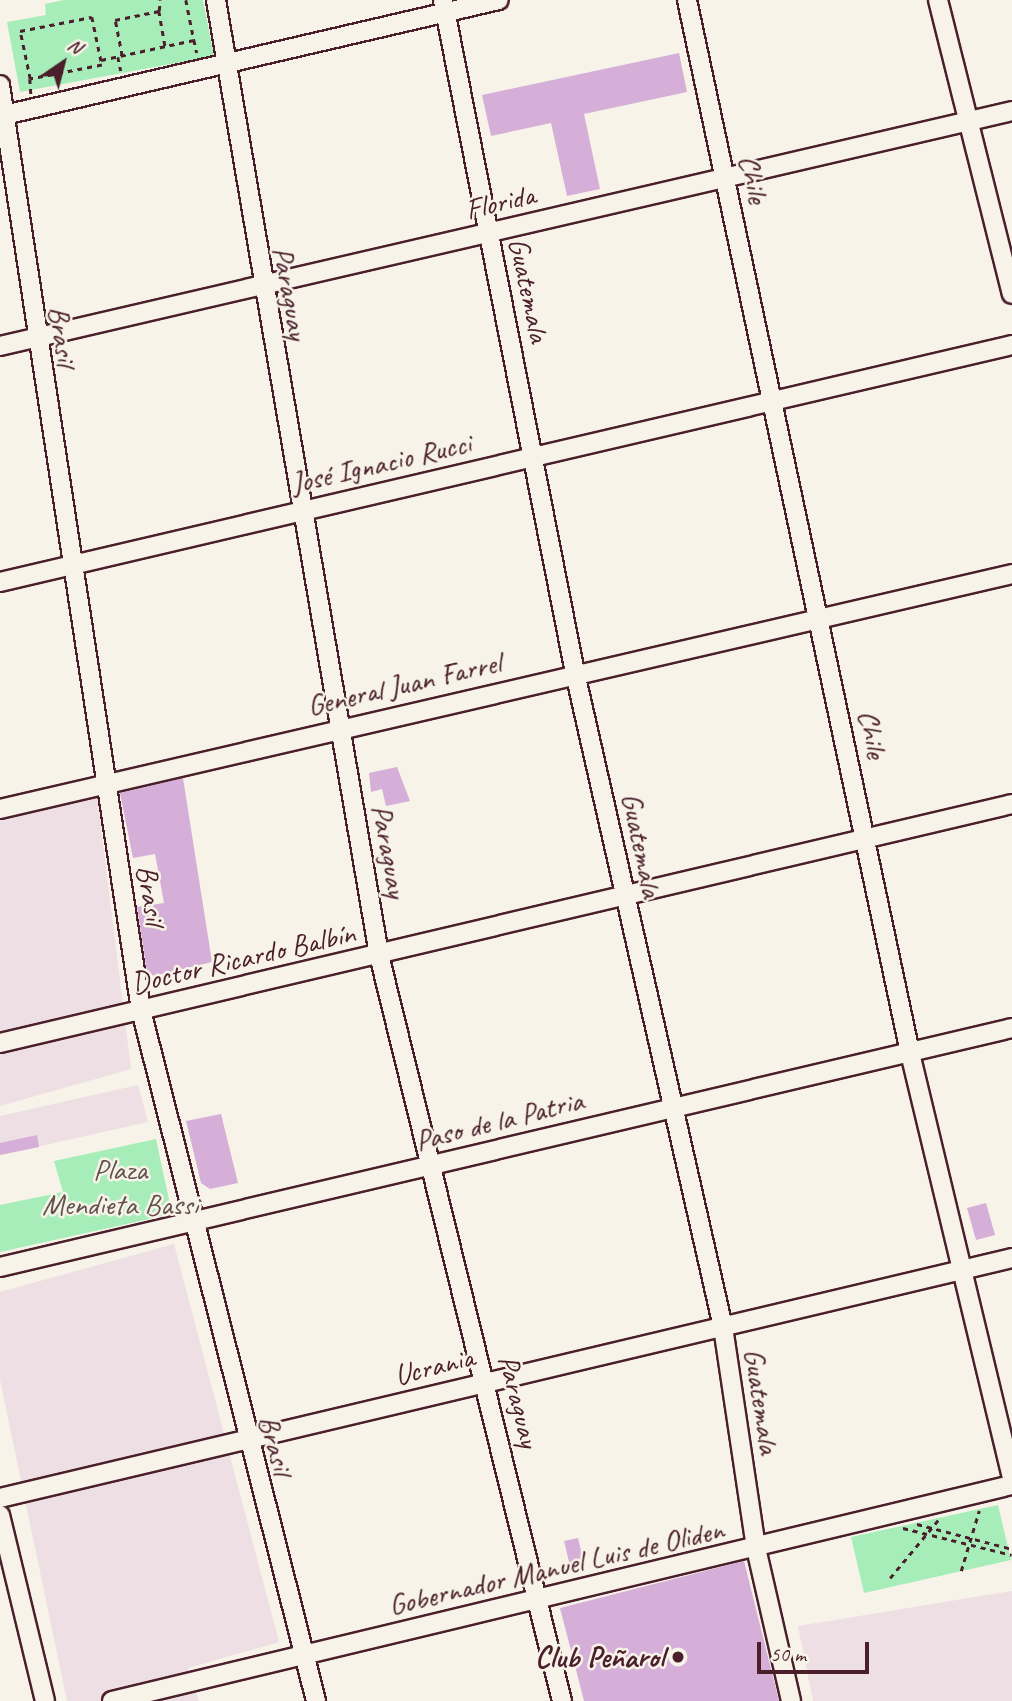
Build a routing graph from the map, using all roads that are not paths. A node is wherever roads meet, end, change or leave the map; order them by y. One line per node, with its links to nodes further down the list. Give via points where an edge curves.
1 (216, 0): 6 (street, Paraguay)
2 (499, 0): 5 (street)
3 (687, 0): 11 (street, Chile)
4 (938, 0): 10 (street)
5 (444, 6): 6 (street); 12 (street, Guatemala)
6 (227, 63): 9 (street); 13 (street, Paraguay)
7 (0, 85): 9 (street, Brasil)
8 (1012, 111): 10 (street, Florida)
9 (2, 115): 15 (street, Brasil)
10 (966, 122): 11 (street, Florida); 14 (street)
11 (726, 179): 12 (street, Florida); 18 (street, Chile)
12 (489, 233): 13 (street, Florida); 19 (street, Guatemala)
13 (261, 285): 15 (street, Florida); 20 (street, Paraguay)
14 (1012, 294)
15 (35, 339): 17 (street, Florida); 21 (street, Brasil)
16 (1012, 345): 18 (street, José Ignacio Rucci)
17 (0, 346)
18 (775, 400): 19 (street, José Ignacio Rucci); 24 (street, Chile)
19 (535, 456): 20 (street, José Ignacio Rucci); 25 (street, Guatemala)
20 (301, 511): 21 (street, José Ignacio Rucci); 26 (street, Paraguay)
21 (69, 566): 23 (street, José Ignacio Rucci); 27 (street, Brasil)
22 (1012, 574): 24 (street, General Juan Farrel)
23 (0, 582)
24 (822, 618): 25 (street, General Juan Farrel); 30 (street, Chile)
25 (575, 673): 26 (street, General Juan Farrel); 31 (street, Guatemala)
26 (339, 727): 27 (street, General Juan Farrel); 32 (street, Paraguay)
27 (104, 783): 29 (street, General Juan Farrel); 33 (street, Brasil)
28 (1012, 804): 30 (street, Doctor Ricardo Balbín)
29 (0, 809)
30 (866, 841): 31 (street, Doctor Ricardo Balbín); 36 (street, Chile)
31 (624, 896): 32 (street, Doctor Ricardo Balbín); 37 (street, Guatemala)
32 (379, 955): 33 (street, Doctor Ricardo Balbín); 38 (street, Paraguay)
33 (141, 1010): 35 (street, Doctor Ricardo Balbín); 39 (street, Brasil)
34 (1012, 1028): 36 (street, Paso de la Patria)
35 (0, 1043)
36 (910, 1053): 37 (street, Paso de la Patria); 42 (street, Chile)
37 (673, 1107): 38 (street, Paso de la Patria); 43 (street, Guatemala)
38 (428, 1166): 39 (street, Paso de la Patria); 44 (street, Paraguay)
39 (191, 1223): 41 (street, Paso de la Patria); 45 (street, Brasil)
40 (1012, 1258): 42 (street, Ucrania)
41 (0, 1267)
42 (964, 1270): 43 (street, Ucrania); 46 (street, Chile)
43 (723, 1327): 44 (street, Ucrania); 50 (street, Guatemala)
44 (486, 1382): 45 (street, Ucrania); 51 (street, Paraguay)
45 (246, 1442): 48 (street, Ucrania); 52 (street, Brasil)
46 (1012, 1477)
47 (1012, 1485): 50 (street, Gobernador Manuel Luis de Oliden)
48 (0, 1499)
49 (0, 1515): 53 (street)
50 (756, 1548): 51 (street, Gobernador Manuel Luis de Oliden); 57 (street, Guatemala)
51 (538, 1600): 52 (street, Gobernador Manuel Luis de Oliden); 56 (street, Paraguay)
52 (303, 1656): 54 (street, Gobernador Manuel Luis de Oliden); 55 (street, Brasil)
53 (46, 1701)
54 (112, 1701)
55 (316, 1701)
56 (562, 1701)
57 (791, 1701)

